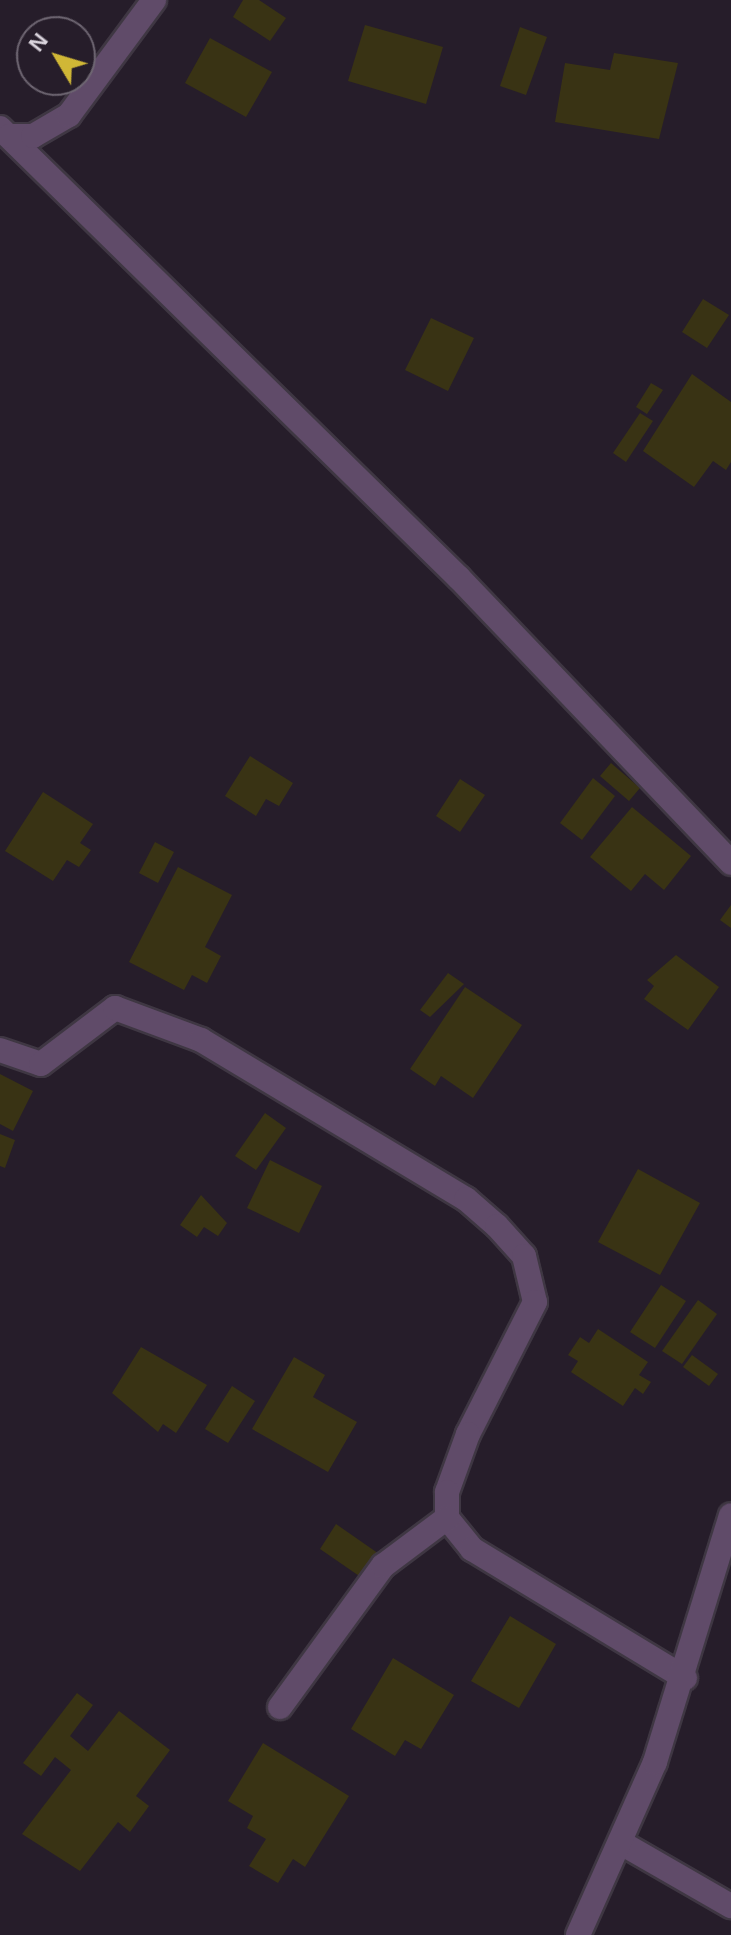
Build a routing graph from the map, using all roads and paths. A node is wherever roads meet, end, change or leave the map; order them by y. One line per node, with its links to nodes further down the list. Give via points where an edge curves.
1 (154, 0): 2 (street, via 69,115 33,136)
2 (4, 132): 3 (street, via 459,578)
3 (731, 863)
4 (0, 1050): 6 (street, via 41,1064 115,1008 201,1040 466,1199 497,1226 524,1256 535,1302 468,1434 447,1492)
5 (731, 1515): 7 (street)
6 (447, 1518): 7 (street, via 472,1549); 8 (street, via 383,1566)
7 (685, 1678): 9 (street)
8 (280, 1707)
9 (623, 1844): 10 (street); 11 (street)
10 (731, 1906)
11 (578, 1935)

